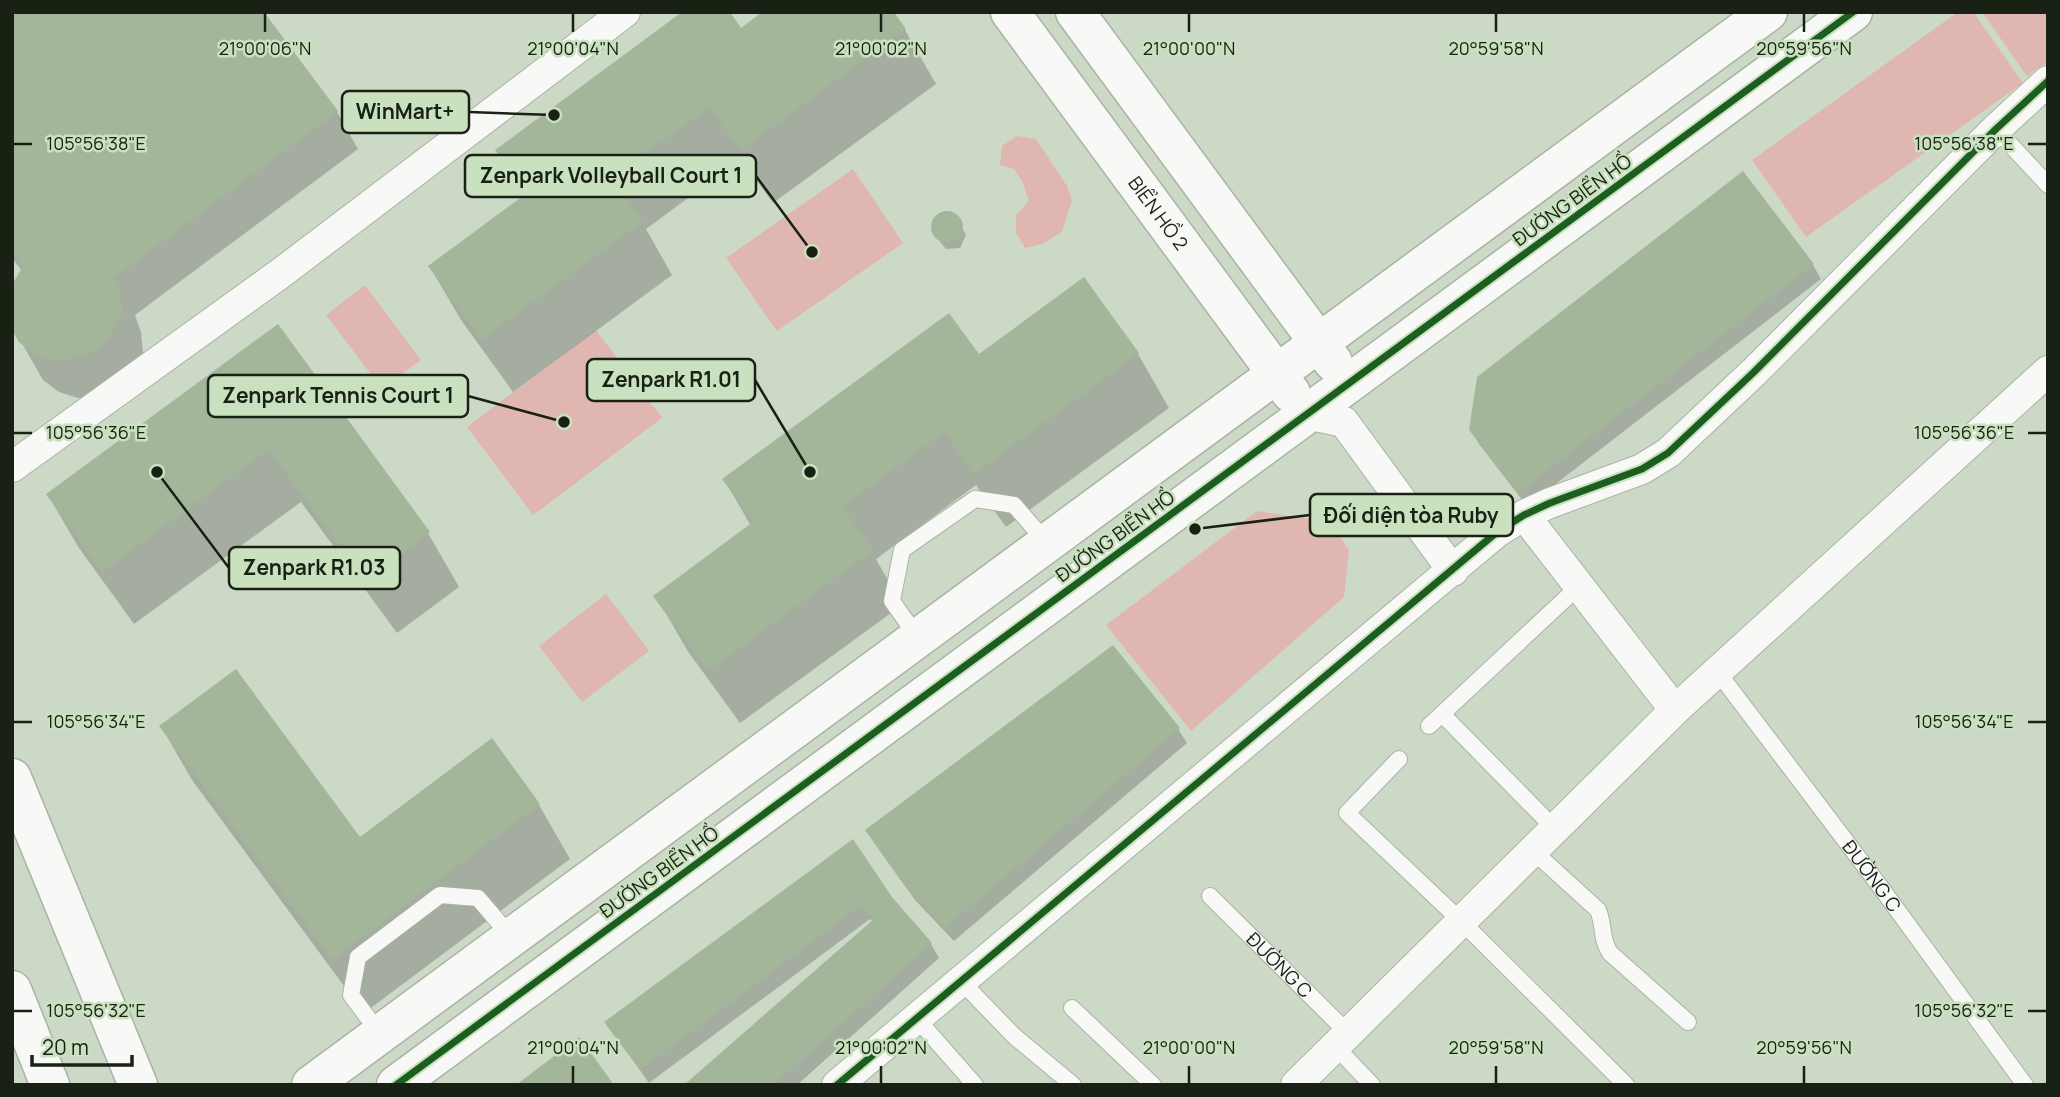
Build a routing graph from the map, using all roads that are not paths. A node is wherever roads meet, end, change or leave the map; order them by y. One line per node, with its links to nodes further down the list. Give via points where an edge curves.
1 (625, 12): 15 (street, via 281,273)
2 (1010, 12): 11 (street, BIỂN HỒ 2)
3 (1075, 12): 9 (street)
4 (1853, 12): 12 (street, ĐƯỜNG BIỂN HỒ)
5 (1765, 13): 9 (street, ĐƯỜNG BIỂN HỒ)
6 (2048, 81): 7 (street)
7 (1996, 129): 8 (lane); 16 (street, via 1668,453 1642,469)
8 (2048, 185)
9 (1319, 343): 11 (street, ĐƯỜNG BIỂN HỒ); 12 (street)
10 (2048, 370): 21 (street)
11 (1277, 373): 13 (street, BIỂN HỒ 2); 17 (street, ĐƯỜNG BIỂN HỒ)
12 (1349, 383): 13 (street, ĐƯỜNG BIỂN HỒ); 14 (street)
13 (1307, 414): 14 (street); 42 (street, ĐƯỜNG BIỂN HỒ)
14 (1344, 422): 18 (street)
15 (12, 467)
16 (1524, 515): 18 (street, via 1497,532); 19 (street)
17 (1047, 543): 20 (street, ĐƯỜNG BIỂN HỒ); 20 (lane, via 1014,505 975,499 902,550 892,601)
18 (1454, 571): 32 (street)
19 (1579, 586): 22 (street); 23 (lane)
20 (918, 638): 31 (street, ĐƯỜNG BIỂN HỒ)
21 (1717, 671): 22 (street); 50 (lane, ĐƯỜNG C)
22 (1675, 710): 27 (street)
23 (1442, 714): 24 (lane); 27 (lane)
24 (1429, 726)
25 (1399, 759): 30 (lane, via 1346,813)
26 (12, 778): 40 (street)
27 (1555, 829): 28 (street)
28 (1533, 851): 30 (street); 36 (lane, via 1598,911 1602,941 1610,953)
29 (1210, 897): 38 (lane, ĐƯỜNG C)
30 (1461, 921): 38 (street); 49 (lane)
31 (512, 937): 37 (street, ĐƯỜNG BIỂN HỒ); 37 (lane, via 478,898 440,895 358,957 351,995)
32 (961, 981): 35 (street); 45 (lane, via 1014,1036)
33 (12, 990): 39 (street)
34 (1072, 1008): 46 (lane)
35 (917, 1019): 43 (street); 44 (lane)
36 (1688, 1022)
37 (380, 1034): 41 (street, ĐƯỜNG BIỂN HỒ)
38 (1342, 1040): 47 (street); 48 (lane, ĐƯỜNG C)
39 (50, 1085)
40 (138, 1085)
41 (311, 1085)
42 (396, 1085)
43 (838, 1085)
44 (975, 1085)
45 (1073, 1085)
46 (1153, 1085)
47 (1296, 1085)
48 (1373, 1085)
49 (1626, 1085)
50 (2025, 1085)

